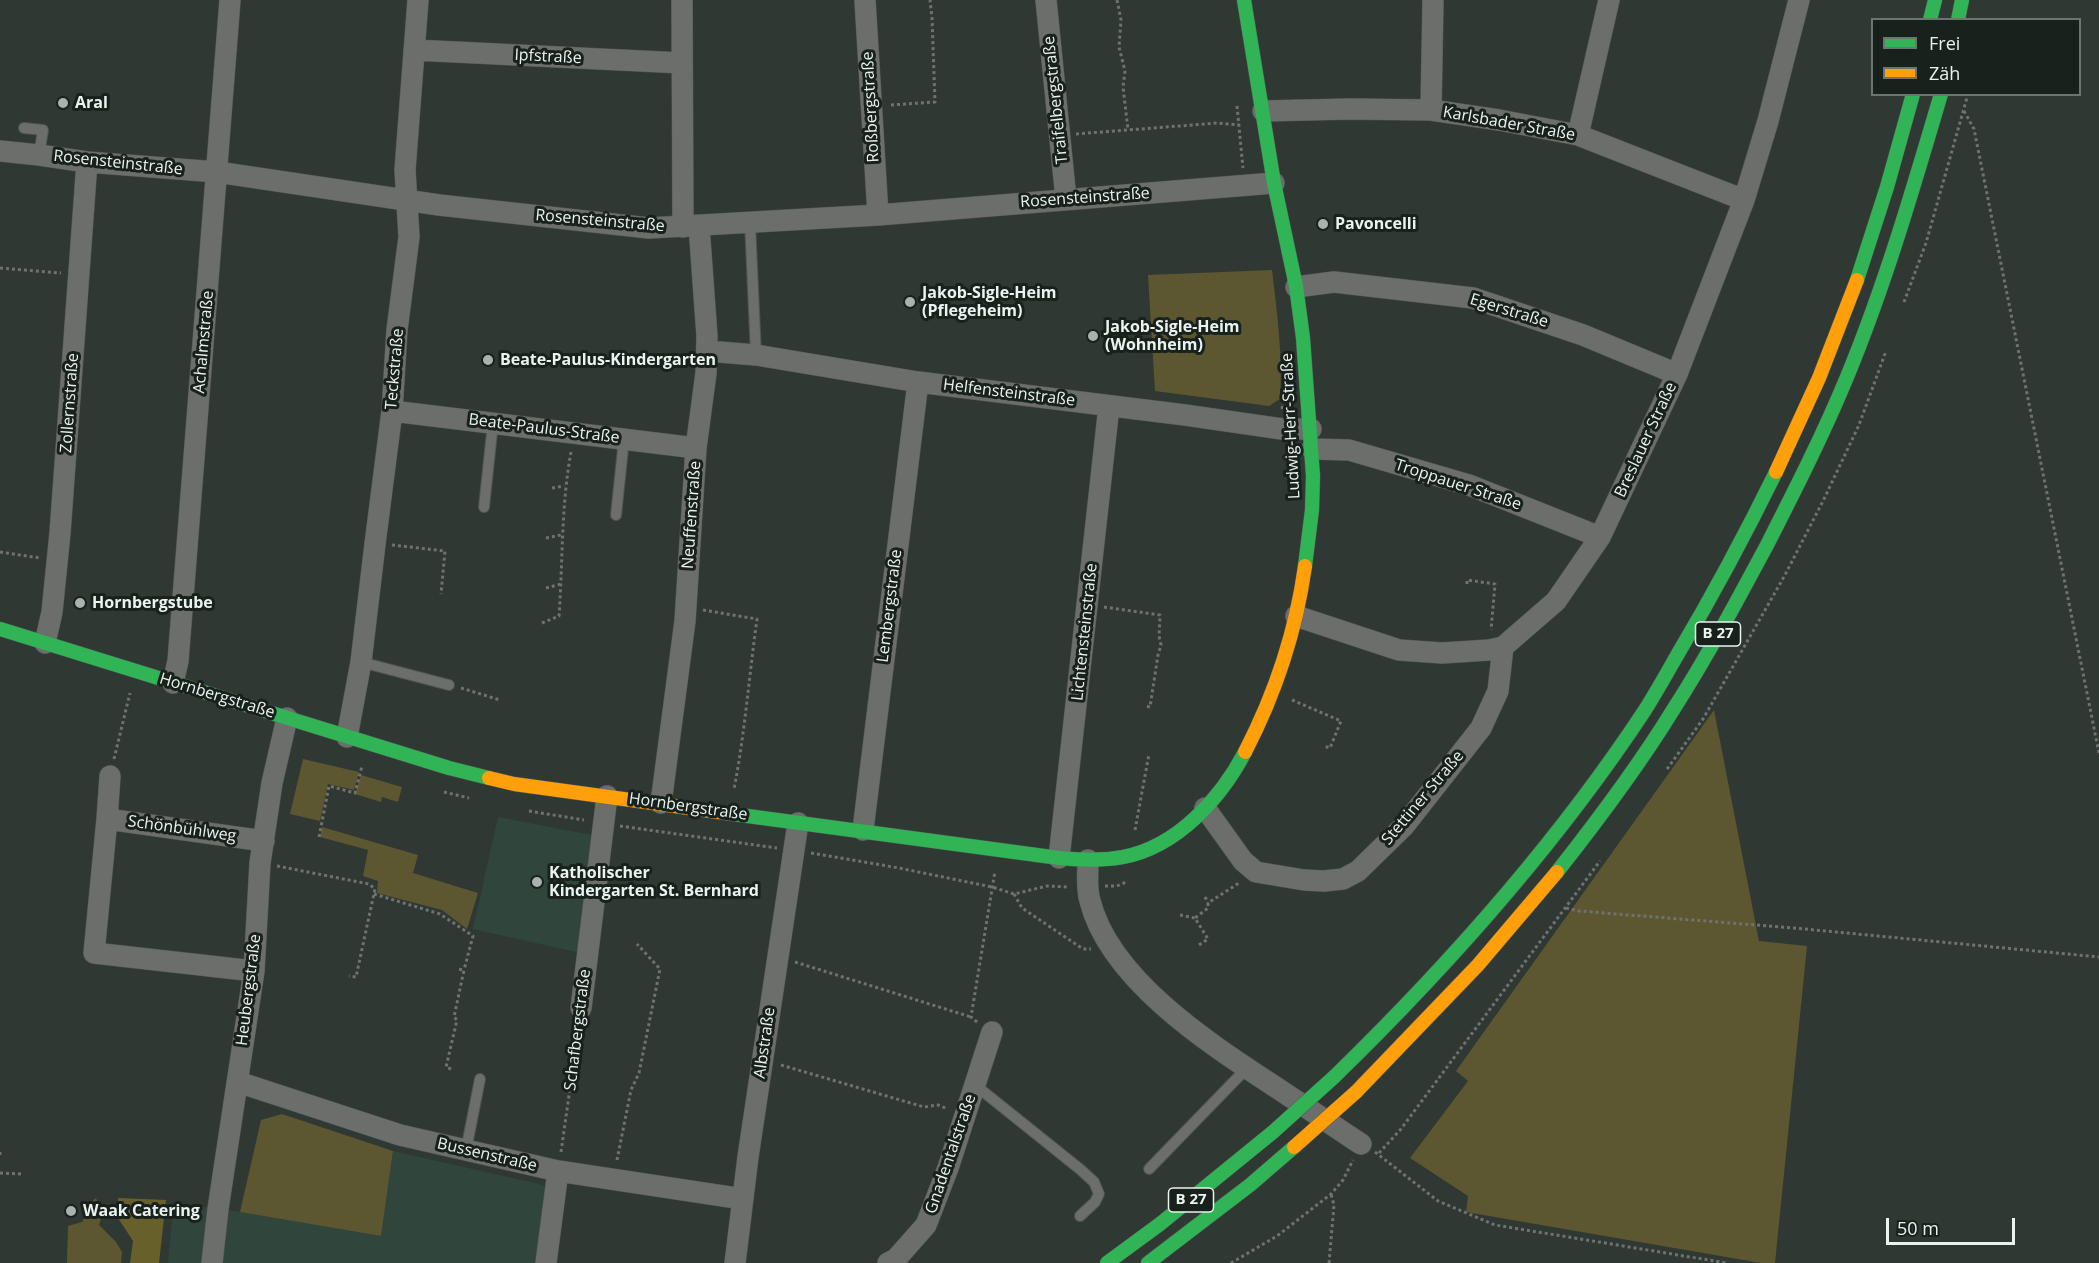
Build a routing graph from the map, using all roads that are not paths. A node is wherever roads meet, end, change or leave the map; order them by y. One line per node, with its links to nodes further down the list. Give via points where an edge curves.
1 (230, 0): 25 (street, Achalmstraße)
2 (418, 0): 14 (street, Teckstraße)
3 (682, 0): 15 (street, Neuffenstraße)
4 (865, 0): 30 (street, Roßbergstraße)
5 (1046, 0): 27 (street, Traifelbergstraße)
6 (1244, 0): 19 (main road, Ludwig-Herr-Straße)
7 (1433, 0): 18 (street)
8 (1610, 0): 21 (street)
9 (1799, 0): 29 (street, Breslauer Straße)
10 (1935, 0): 12 (main road)
11 (1962, 0): 13 (main road)
12 (1930, 18)
13 (1958, 18)
14 (414, 50): 15 (street, Ipfstraße); 28 (street, Teckstraße, via 405,170)
15 (682, 63): 32 (street, Neuffenstraße)
16 (1912, 96): 83 (main road, B 27, bridge, via 1881,208 1836,337 1775,477 1710,599 1639,718 1559,828 1394,1020 1273,1132)
17 (1940, 96): 84 (main road, B 27, bridge, via 1905,216 1857,353 1800,483 1730,615 1659,733 1577,847 1489,954 1414,1036 1250,1185)
18 (1431, 110): 19 (street, Karlsbader Straße); 21 (street, Karlsbader Straße)
19 (1263, 111): 26 (main road, Ludwig-Herr-Straße)
20 (24, 128): 23 (lane, via 43,130)
21 (1578, 135): 29 (street, Karlsbader Straße)
22 (0, 151): 23 (street, Rosensteinstraße)
23 (39, 155): 24 (street, Rosensteinstraße)
24 (87, 162): 25 (street, Rosensteinstraße); 49 (street, Zollernstraße, via 60,533)
25 (217, 172): 28 (street, Rosensteinstraße); 52 (street, Achalmstraße, via 179,649)
26 (1274, 183): 27 (street, Rosensteinstraße); 33 (main road, Ludwig-Herr-Straße)
27 (1066, 199): 30 (street, Rosensteinstraße)
28 (407, 200): 32 (street, Rosensteinstraße, via 649,228); 39 (street, Teckstraße, via 409,237)
29 (1744, 200): 36 (street, Breslauer Straße)
30 (878, 215): 31 (street, Rosensteinstraße)
31 (750, 223): 32 (street, Rosensteinstraße); 35 (lane)
32 (691, 226): 34 (street, Neuffenstraße)
33 (1296, 287): 36 (street, Egerstraße, via 1334,282 1473,298 1583,335); 42 (main road, Ludwig-Herr-Straße)
34 (707, 351): 35 (street, Helfensteinstraße); 43 (street, Neuffenstraße)
35 (756, 355): 37 (street, Helfensteinstraße)
36 (1677, 374): 46 (street, Breslauer Straße)
37 (918, 382): 38 (street, Helfensteinstraße); 62 (street, Lembergstraße)
38 (1109, 406): 42 (street, Helfensteinstraße, via 1289,430); 64 (street, Lichtensteinstraße)
39 (392, 411): 40 (street, Beate-Paulus-Straße); 51 (street, Teckstraße)
40 (492, 423): 41 (street, Beate-Paulus-Straße); 44 (lane)
41 (624, 439): 43 (street, Beate-Paulus-Straße); 45 (lane)
42 (1311, 439): 46 (street, Troppauer Straße, via 1469,485); 47 (main road, Ludwig-Herr-Straße, via 1312,511)
43 (696, 448): 58 (street, Neuffenstraße, via 686,608)
44 (484, 507)
45 (616, 515)
46 (1600, 537): 50 (street, Breslauer Straße, via 1556,601)
47 (1296, 616): 50 (street, via 1399,650 1442,653); 59 (main road, Ludwig-Herr-Straße, via 1286,656 1246,752)
48 (0, 629): 49 (main road, Hornbergstraße)
49 (45, 643): 52 (main road, Hornbergstraße)
50 (1496, 649): 59 (street, Stettiner Straße, via 1498,691 1481,728 1404,826 1358,871 1343,879 1324,880 1256,872 1243,861)
51 (361, 662): 53 (lane); 55 (street, Teckstraße)
52 (173, 683): 54 (main road, Hornbergstraße)
53 (449, 685)
54 (287, 718): 55 (main road, Hornbergstraße); 63 (street, Heubergstraße)
55 (347, 737): 57 (main road, Hornbergstraße, via 514,784)
56 (110, 776): 60 (street, Schönbühlweg)
57 (607, 796): 58 (main road, Hornbergstraße); 67 (street, Schafbergstraße)
58 (661, 803): 61 (main road, Hornbergstraße)
59 (1204, 808): 65 (main road, Ludwig-Herr-Straße, via 1179,831 1150,849 1132,856)
60 (107, 819): 63 (street, Schönbühlweg); 66 (street, via 94,953)
61 (798, 823): 62 (main road, Hornbergstraße); 77 (street, Albstraße)
62 (863, 830): 64 (main road, Hornbergstraße)
63 (264, 840): 66 (street, Heubergstraße)
64 (1059, 858): 65 (main road, Hornbergstraße)
65 (1088, 860): 69 (street, via 1087,887 1097,922 1114,951 1172,1014)
66 (254, 971): 71 (street, Heubergstraße)
67 (581, 1008)
68 (992, 1032): 72 (street, Gnadentalstraße)
69 (1247, 1068): 73 (street); 75 (lane)
70 (480, 1079): 74 (lane)
71 (238, 1082): 74 (street, Bussenstraße, via 400,1135); 79 (street, Heubergstraße)
72 (975, 1085): 78 (lane, via 1094,1182 1099,1194); 82 (street, Gnadentalstraße, via 926,1225)
73 (1370, 1149)
74 (466, 1150): 76 (street, Bussenstraße)
75 (1149, 1169)
76 (558, 1171): 77 (street, Bussenstraße); 80 (street)
77 (743, 1199): 81 (street, Albstraße)
78 (1080, 1216)
79 (212, 1263)
80 (546, 1263)
81 (735, 1263)
82 (888, 1263)
83 (1107, 1263)
84 (1148, 1263)

